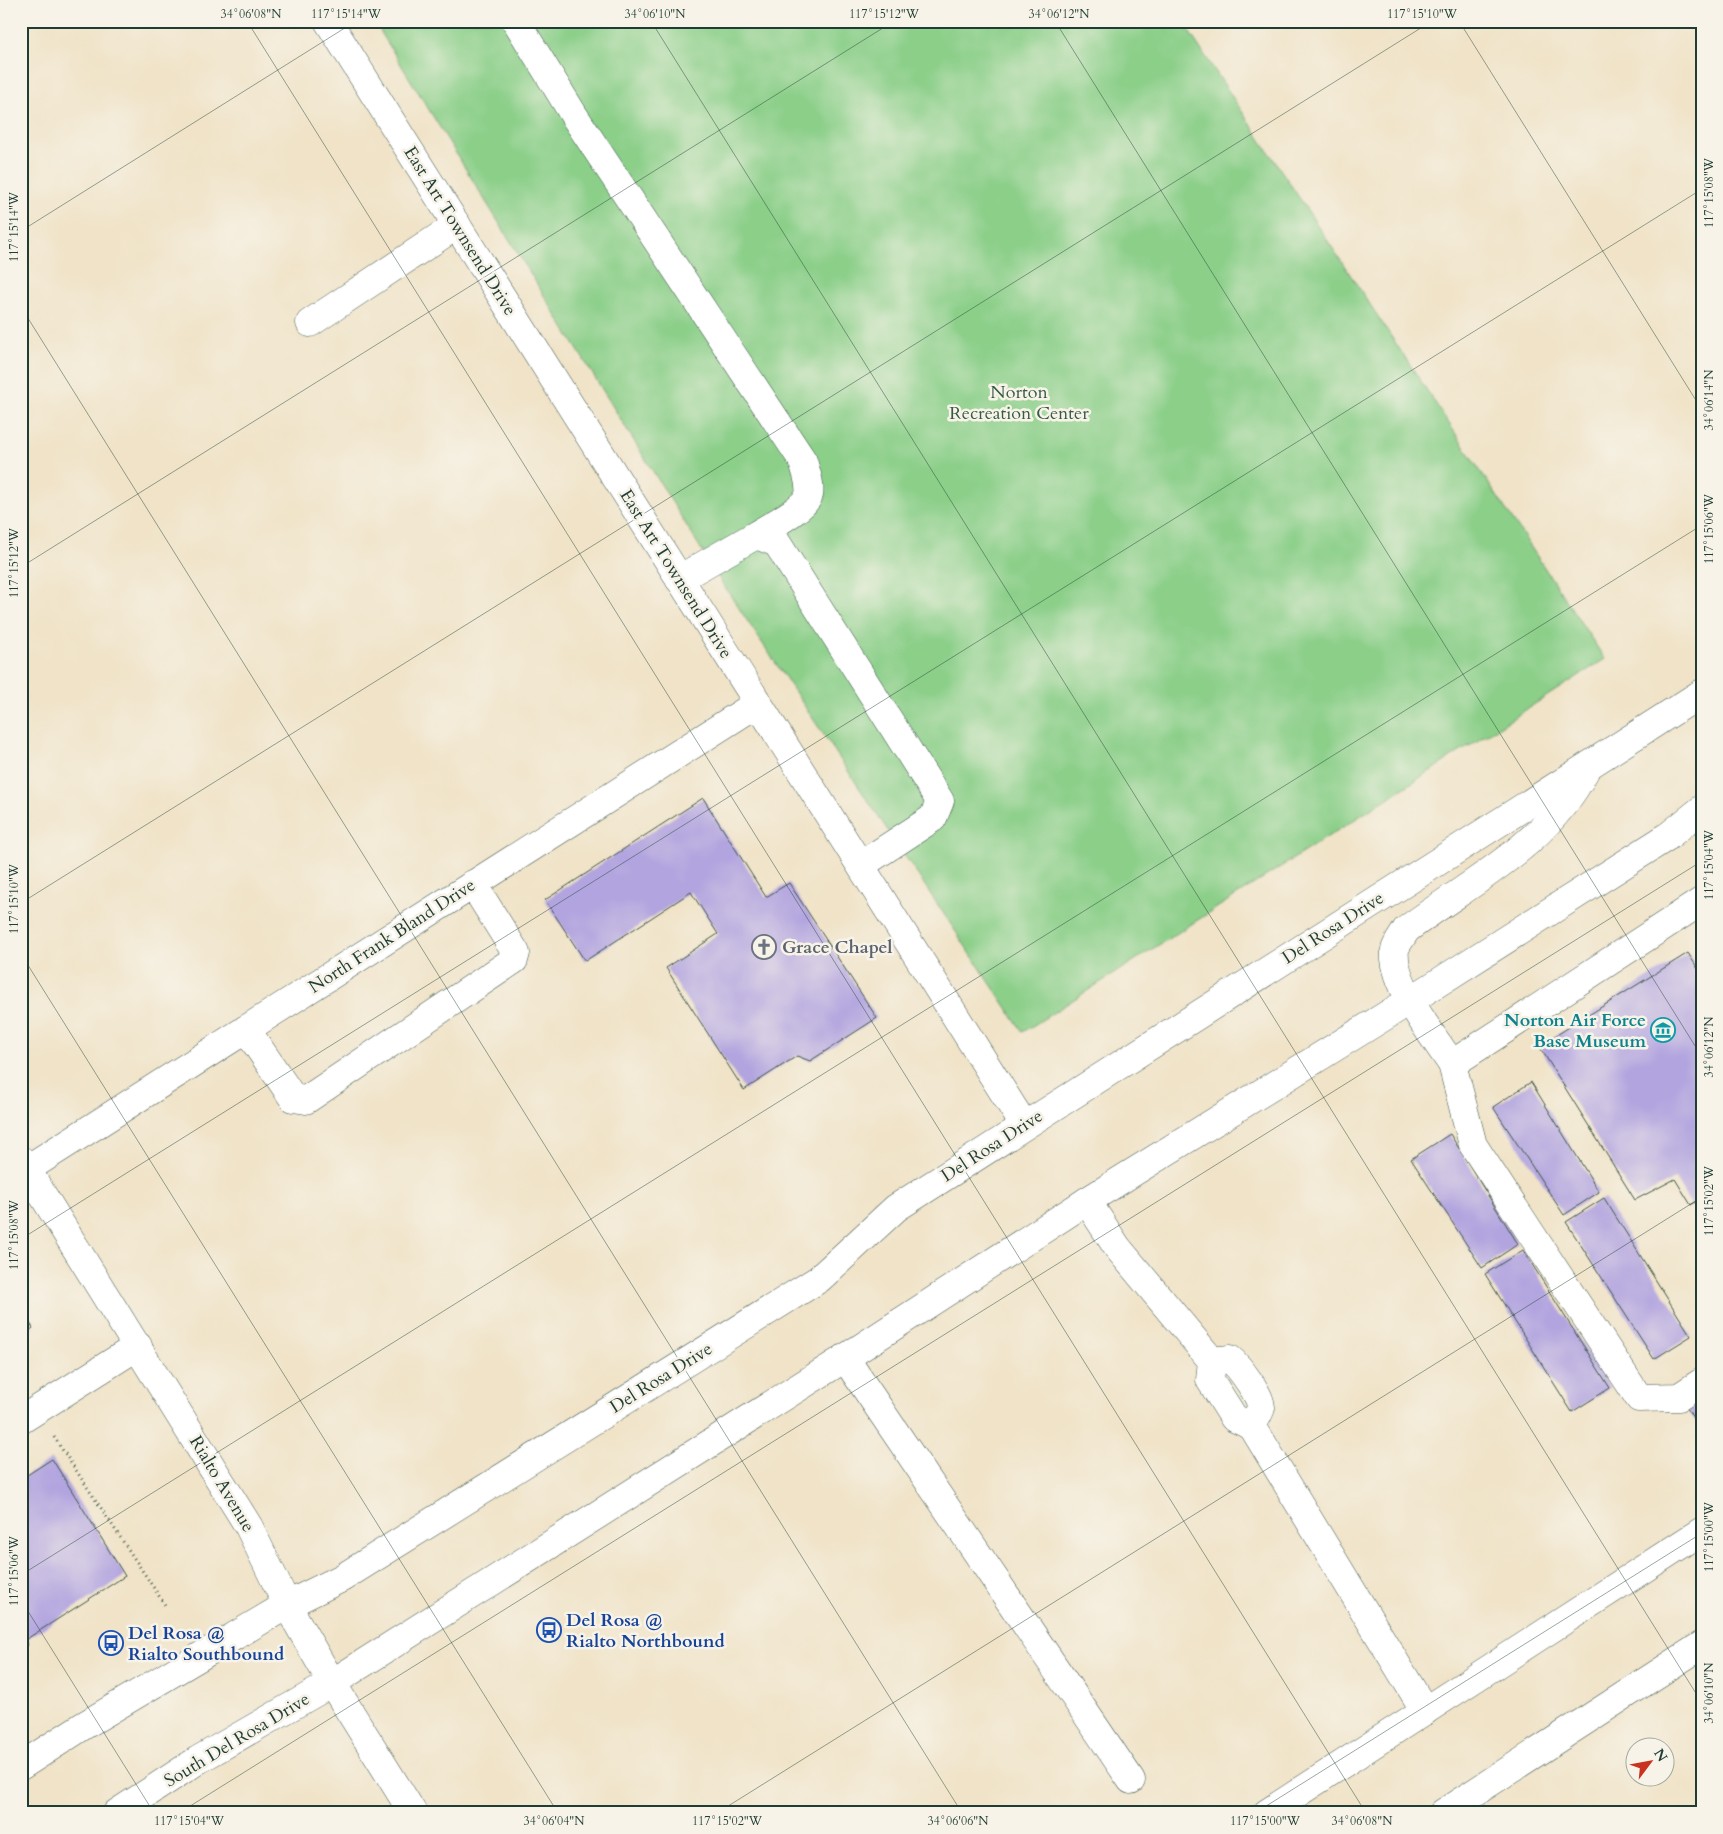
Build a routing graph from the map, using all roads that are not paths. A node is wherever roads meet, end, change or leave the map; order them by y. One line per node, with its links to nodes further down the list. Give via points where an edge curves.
1 (328, 21): 3 (street, East Art Townsend Drive)
2 (516, 21): 5 (street, via 803,461 810,487 809,498 802,506)
3 (457, 225): 4 (street); 6 (street, East Art Townsend Drive)
4 (310, 323)
5 (756, 535): 6 (street); 11 (street, via 777,543 940,800 933,818)
6 (679, 579): 8 (street, East Art Townsend Drive)
7 (1702, 693): 9 (street, Del Rosa Drive)
8 (758, 703): 11 (street, East Art Townsend Drive); 12 (street, North Frank Bland Drive)
9 (1588, 765): 14 (street, via 1562,807 1517,852 1406,930 1395,949 1397,971); 17 (street, Del Rosa Drive)
10 (1702, 809): 14 (street, via 1667,837)
11 (861, 864): 17 (street, East Art Townsend Drive)
12 (473, 884): 15 (street, North Frank Bland Drive); 15 (street, via 516,953 514,960 306,1100 293,1098)
13 (1702, 901): 16 (street)
14 (1410, 1000): 16 (street); 19 (street)
15 (246, 1029): 18 (street, North Frank Bland Drive)
16 (1452, 1064): 22 (street, via 1473,1146 1639,1398 1679,1397)
17 (1024, 1125): 25 (street, Del Rosa Drive, via 896,1208 819,1279 342,1578)
18 (24, 1164): 20 (street, Rialto Avenue)
19 (1087, 1201): 21 (street); 28 (street, via 1117,1248 1212,1362 1230,1359 1248,1382 1261,1407 1252,1426)
20 (138, 1346): 23 (street); 25 (street, Rialto Avenue, via 249,1527)
21 (845, 1358): 27 (street); 30 (street)
22 (1702, 1382)
23 (21, 1420)
24 (1702, 1531): 28 (street)
25 (287, 1604): 27 (street, Rialto Avenue); 29 (street)
26 (1702, 1645): 34 (street)
27 (332, 1683): 31 (street, South Del Rosa Drive, via 198,1760); 32 (street, Rialto Avenue)
28 (1425, 1710): 33 (street)
29 (21, 1766)
30 (1131, 1780)
31 (117, 1813)
32 (413, 1813)
33 (1267, 1813)
34 (1443, 1813)

